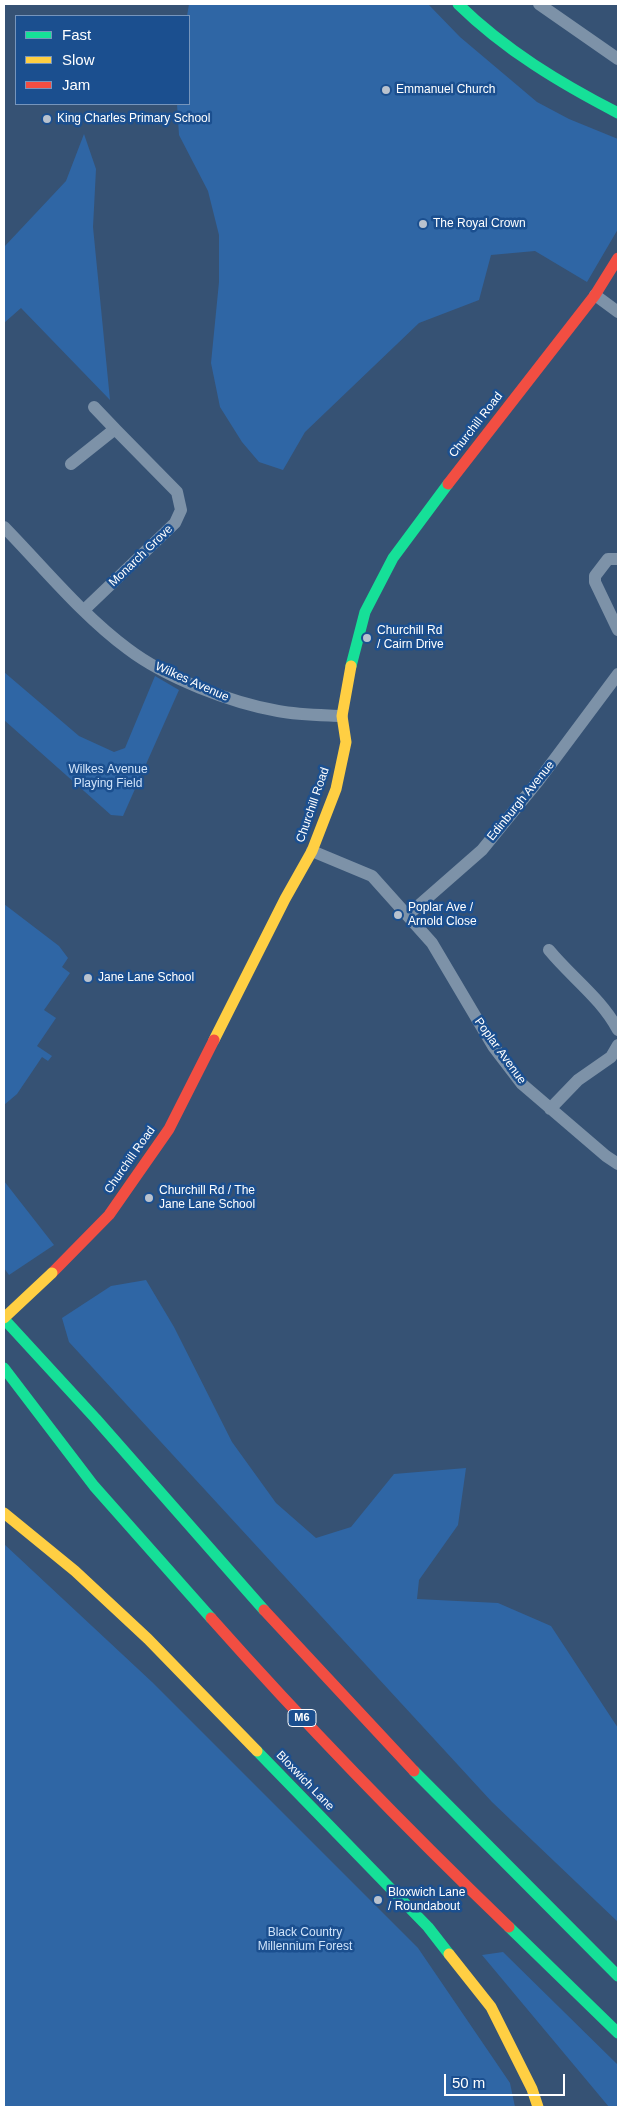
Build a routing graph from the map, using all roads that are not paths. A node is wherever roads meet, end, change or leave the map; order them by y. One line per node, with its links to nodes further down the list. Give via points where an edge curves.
1 (458, 4): 4 (main road, via 496,38 577,93)
2 (539, 4): 3 (street)
3 (618, 59)
4 (618, 113)
5 (618, 258): 6 (main road, Churchill Road)
6 (595, 295): 7 (street); 16 (main road, Churchill Road, via 393,558 366,612)
7 (618, 312)
8 (94, 407): 9 (street, Monarch Grove)
9 (115, 429): 10 (street); 13 (street, Monarch Grove, via 177,492 181,510 168,529)
10 (71, 464)
11 (4, 526): 13 (street, Wilkes Avenue)
12 (618, 559): 14 (street, via 608,559 594,582)
13 (84, 610): 16 (street, Wilkes Avenue, via 128,650 164,671 229,699 279,712)
14 (618, 630)
15 (618, 674): 18 (street, Edinburgh Avenue, via 482,850)
16 (342, 716): 17 (main road, Churchill Road, via 346,742 336,789)
17 (312, 851): 18 (street, Poplar Avenue, via 372,876); 24 (main road, Churchill Road, bridge, via 169,1129 109,1214)
18 (409, 914): 22 (street, Poplar Avenue, via 432,943 493,1046 522,1084)
19 (549, 950): 20 (street, via 567,972 596,998)
20 (618, 1030)
21 (618, 1045): 22 (street, via 611,1057 578,1080)
22 (550, 1109): 23 (street, Poplar Avenue)
23 (618, 1164)
24 (4, 1317): 27 (main road, via 253,1598 416,1774)
25 (4, 1369): 28 (main road, M6, via 94,1486 275,1690 410,1833)
26 (4, 1513): 29 (main road, Bloxwich Lane, via 75,1571 148,1639 428,1927 491,2007)
27 (618, 1976)
28 (618, 2033)
29 (538, 2107)

